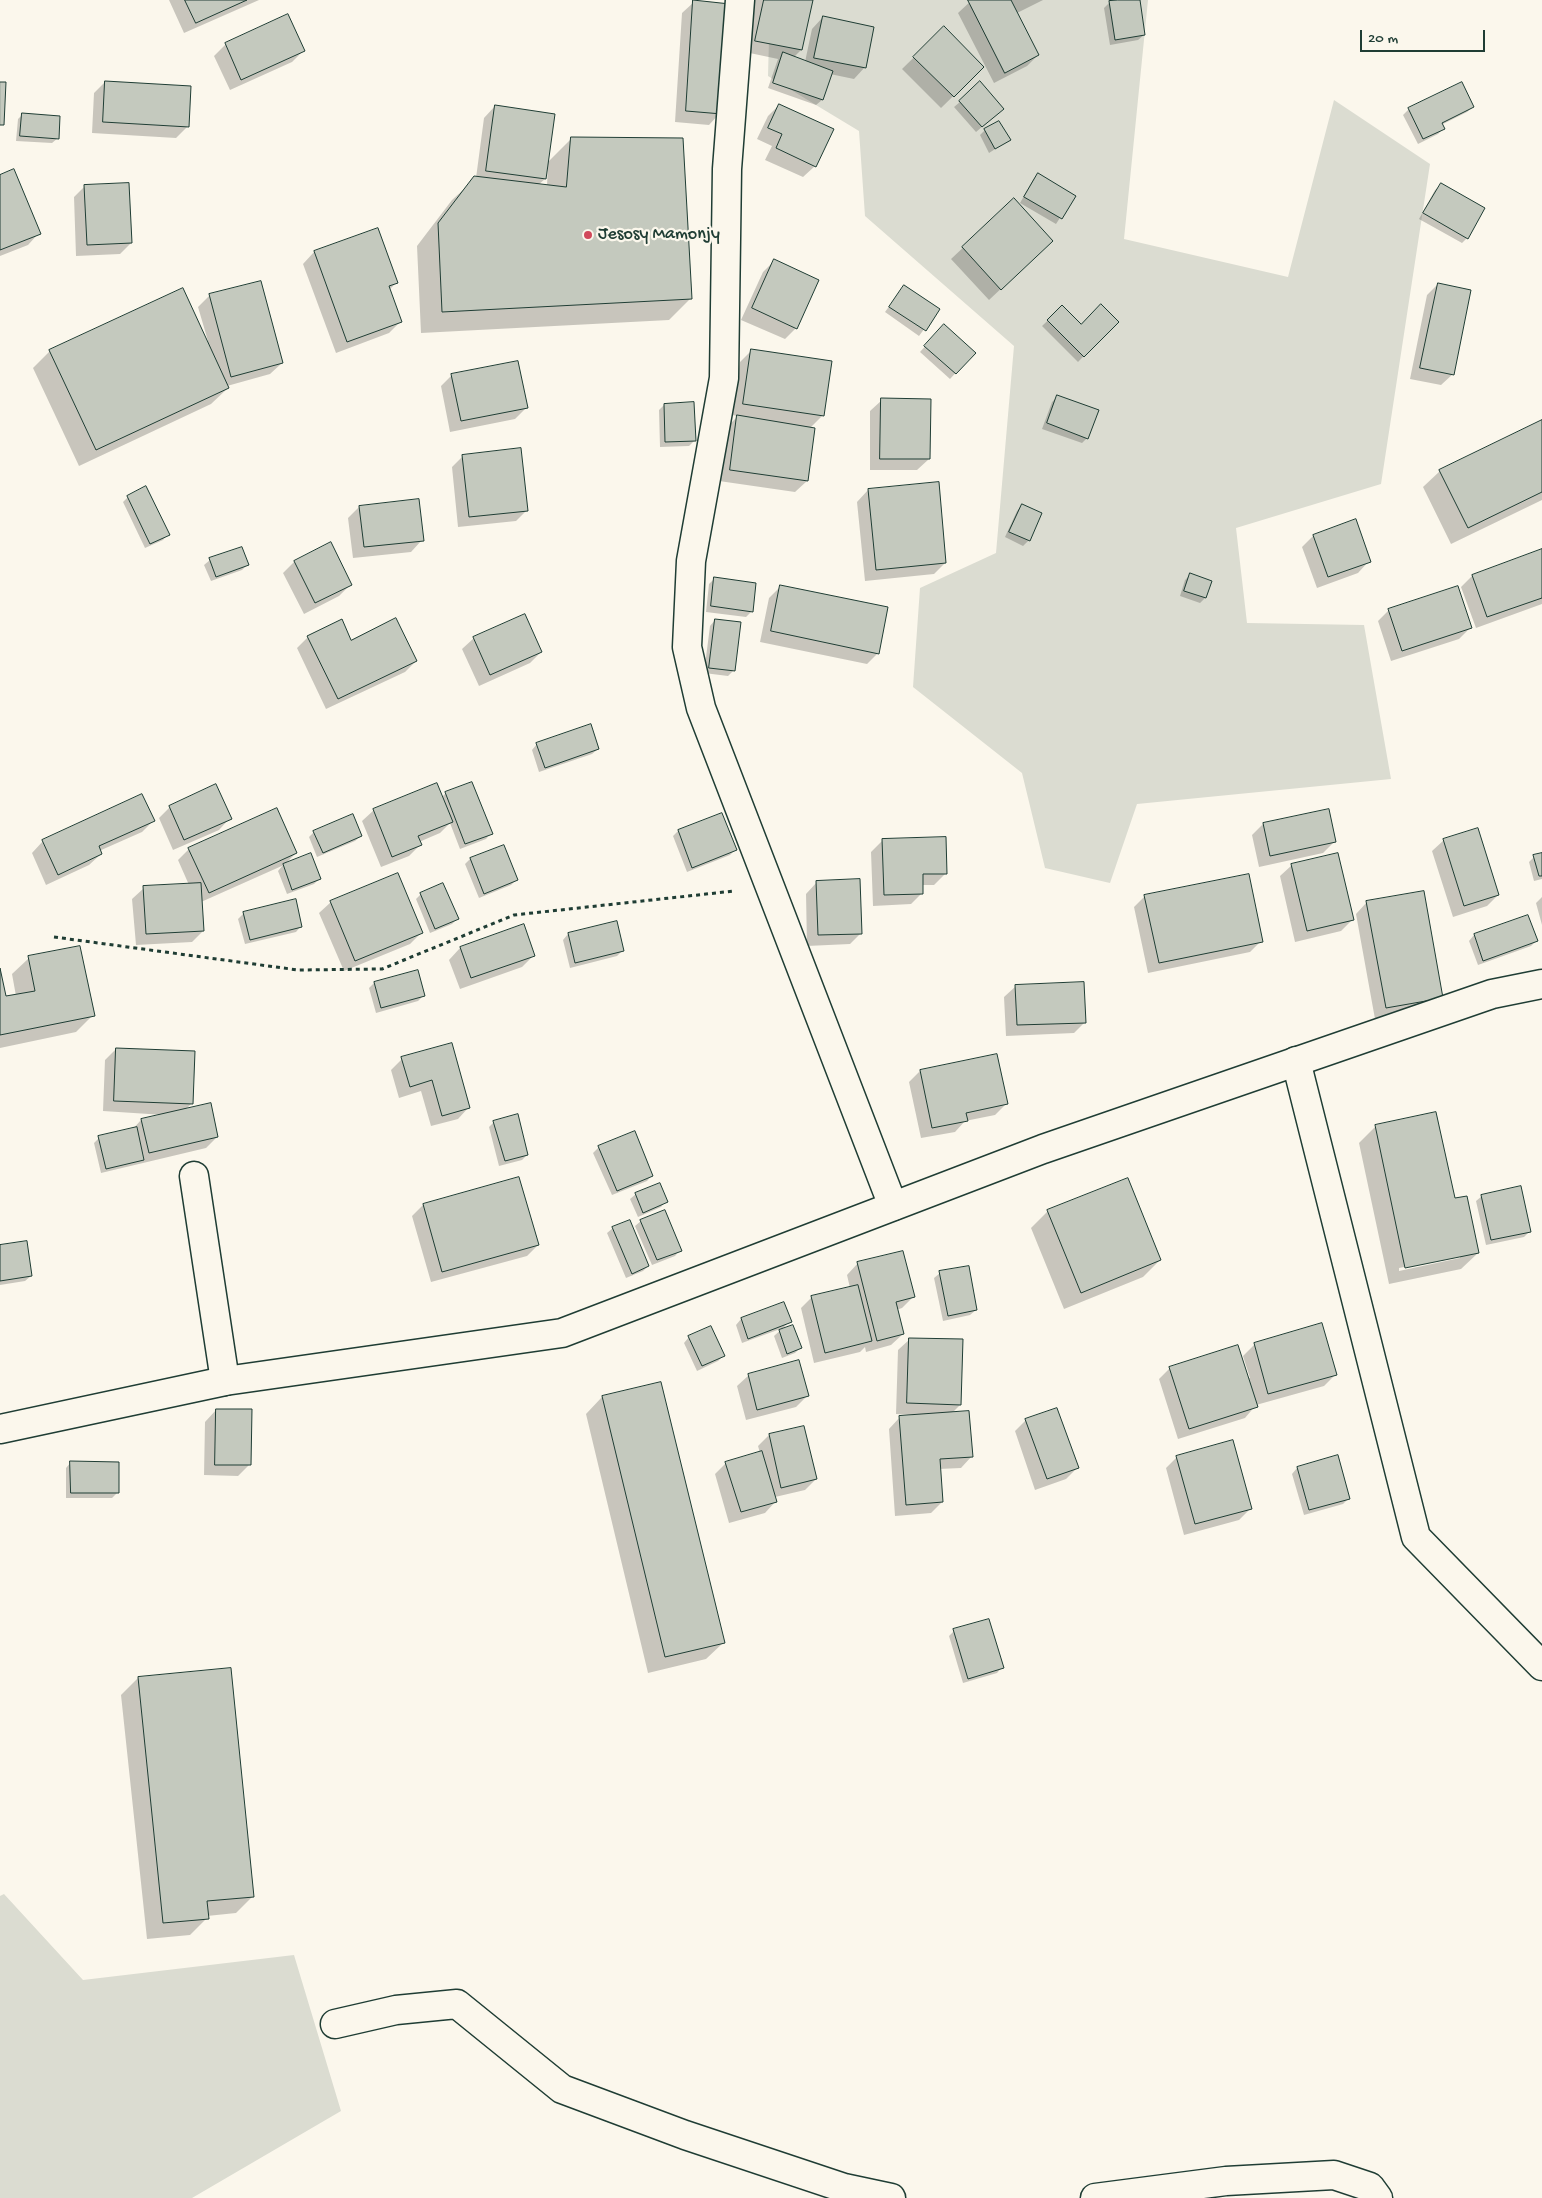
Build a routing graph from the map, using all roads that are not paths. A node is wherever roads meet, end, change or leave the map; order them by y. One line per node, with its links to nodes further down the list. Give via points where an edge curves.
1 (740, 0): 5 (street, via 727,168 724,378 691,561 686,647 701,708)
2 (1542, 984): 3 (street, via 1492,994)
3 (1296, 1062): 5 (street, via 1043,1149); 8 (street, via 1416,1537)
4 (194, 1176): 6 (street)
5 (893, 1206): 6 (street, via 562,1334)
6 (225, 1381): 7 (street)
7 (0, 1429)
8 (1542, 1666)
9 (335, 2024): 10 (street, via 396,2010 457,2004 562,2089 685,2136 844,2188)
10 (891, 2198)
11 (1095, 2198): 12 (street, via 1226,2181 1334,2175 1370,2187)
12 (1378, 2198)

